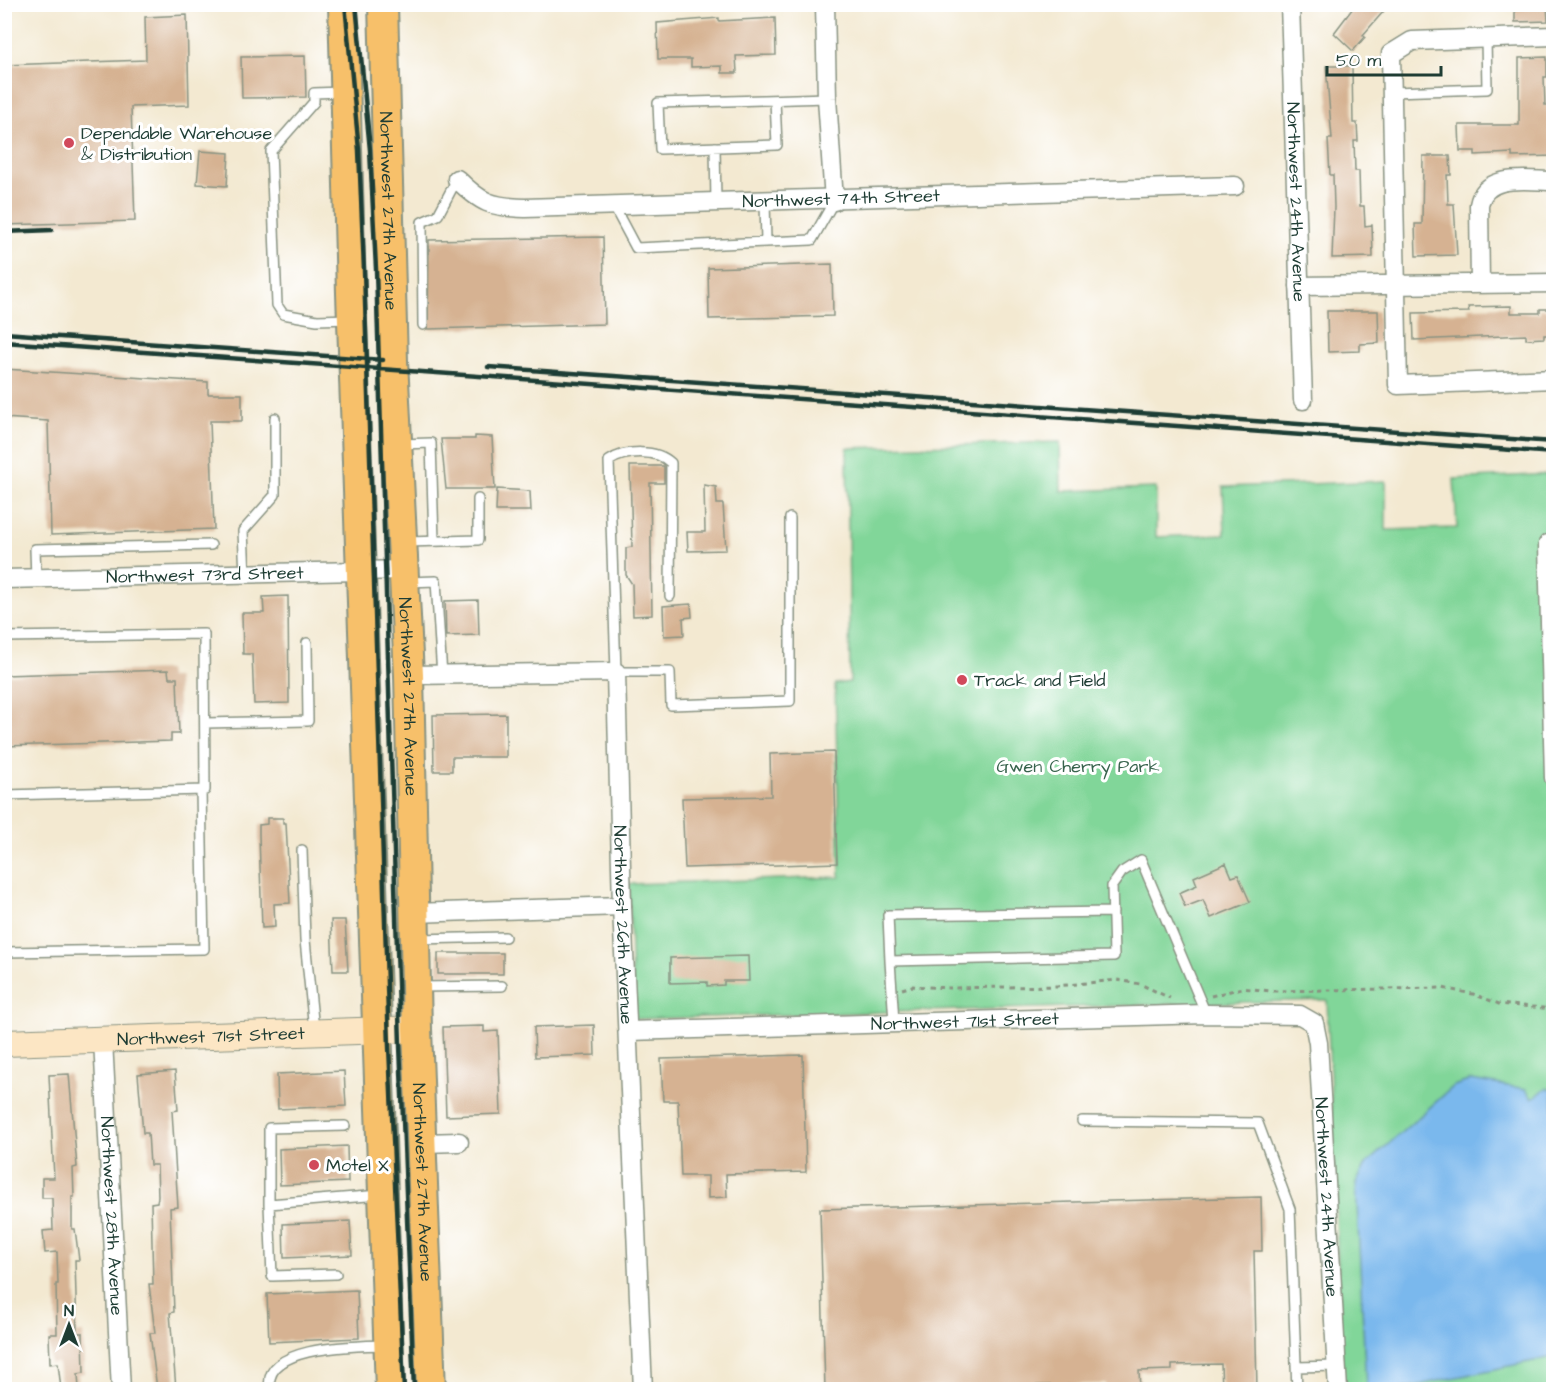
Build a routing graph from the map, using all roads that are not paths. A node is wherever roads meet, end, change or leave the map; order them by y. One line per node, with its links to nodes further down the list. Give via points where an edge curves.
1 (343, 4): 7 (main road)
2 (383, 4): 29 (main road, Northwest 27th Avenue)
3 (825, 4): 9 (street)
4 (1290, 4): 23 (street, Northwest 24th Avenue)
5 (1554, 36): 6 (street)
6 (1486, 39): 8 (street, via 1412,41 1391,54); 8 (lane, via 1487,89)
7 (346, 92): 24 (main road); 24 (lane, via 314,93 314,102 271,151 277,305 283,314 316,320)
8 (1392, 92): 21 (street)
9 (827, 98): 10 (lane); 16 (street)
10 (775, 100): 11 (lane, via 777,145); 11 (lane, via 658,103 660,149)
11 (715, 147): 17 (lane)
12 (457, 180): 18 (street, Northwest 74th Street, via 475,197 494,206); 25 (lane, via 438,215 422,222)
13 (1554, 181): 22 (street, via 1500,182 1486,188 1479,205)
14 (1235, 186): 16 (street, Northwest 74th Street)
15 (765, 201): 16 (street, Northwest 74th Street); 17 (street, Northwest 74th Street); 19 (lane)
16 (834, 201): 19 (lane, via 812,240)
17 (716, 202): 18 (street, Northwest 74th Street)
18 (613, 205): 19 (lane, via 636,248)
19 (766, 242)
20 (1554, 283): 22 (street)
21 (1396, 284): 22 (street); 23 (street); 26 (street, via 1398,385)
22 (1480, 284)
23 (1299, 286): 27 (street, Northwest 24th Avenue)
24 (352, 319): 36 (main road)
25 (423, 325)
26 (1554, 380)
27 (1303, 400)
28 (275, 418): 37 (lane, via 275,495 243,531)
29 (398, 444): 32 (lane, via 431,443); 33 (main road, Northwest 27th Avenue)
30 (478, 499): 32 (lane, via 478,540)
31 (790, 518): 44 (lane, via 790,701 671,705 670,672)
32 (434, 541): 33 (lane)
33 (404, 542): 38 (main road, Northwest 27th Avenue)
34 (1548, 544): 48 (street)
35 (211, 545): 40 (lane, via 35,549)
36 (361, 572): 37 (street, Northwest 73rd Street); 38 (street, Northwest 73rd Street); 64 (main road)
37 (245, 575): 40 (street, Northwest 73rd Street)
38 (406, 576): 45 (main road, Northwest 27th Avenue); 46 (lane, via 436,581)
39 (4, 579): 40 (street, Northwest 73rd Street)
40 (36, 579)
41 (670, 596): 44 (lane, Northwest 26th Avenue, via 671,463 640,453 617,456 609,461)
42 (4, 637): 47 (lane, via 204,634)
43 (307, 643): 47 (lane, via 308,721)
44 (616, 672): 46 (street); 52 (street, Northwest 26th Avenue)
45 (410, 675): 46 (street); 54 (main road, Northwest 27th Avenue)
46 (442, 676)
47 (205, 723): 49 (lane, via 205,790)
48 (1554, 778)
49 (201, 790): 50 (lane); 56 (lane, via 204,949)
50 (4, 795)
51 (302, 850): 66 (lane)
52 (622, 906): 54 (street); 65 (street, Northwest 26th Avenue)
53 (1113, 912): 57 (lane, via 1114,956); 57 (lane, via 888,915); 60 (lane, via 1112,886 1122,872 1141,861)
54 (414, 926): 55 (lane); 59 (main road, Northwest 27th Avenue)
55 (505, 937)
56 (4, 952)
57 (890, 961): 62 (lane)
58 (502, 986): 59 (lane)
59 (416, 987): 63 (main road, Northwest 27th Avenue)
60 (1204, 1006): 61 (street, Northwest 71st Street); 62 (street, Northwest 71st Street)
61 (1300, 1015): 77 (street, Northwest 24th Avenue, via 1314,1023 1318,1043)
62 (894, 1022): 65 (street, Northwest 71st Street)
63 (417, 1029): 64 (street, Northwest 71st Street); 71 (main road, Northwest 27th Avenue)
64 (376, 1031): 66 (street, Northwest 71st Street); 73 (main road)
65 (629, 1031): 83 (street, Northwest 26th Avenue)
66 (314, 1033): 67 (street, Northwest 71st Street)
67 (103, 1040): 68 (street, Northwest 71st Street); 80 (street, Northwest 28th Avenue)
68 (4, 1043)
69 (1082, 1121): 78 (lane, via 1258,1123 1290,1209)
70 (345, 1126): 74 (lane, via 269,1128)
71 (423, 1143): 72 (street); 82 (main road, Northwest 27th Avenue)
72 (459, 1143)
73 (382, 1195): 74 (lane); 76 (main road)
74 (269, 1204): 75 (lane, via 272,1276)
75 (336, 1274)
76 (388, 1344): 79 (lane, via 327,1348 283,1360 272,1367); 81 (main road)
77 (1336, 1366): 78 (lane); 85 (street, Northwest 24th Avenue)
78 (1296, 1367): 84 (lane)
79 (270, 1388)
80 (121, 1389)
81 (390, 1389)
82 (430, 1389)
83 (643, 1389)
84 (1297, 1389)
85 (1338, 1389)

